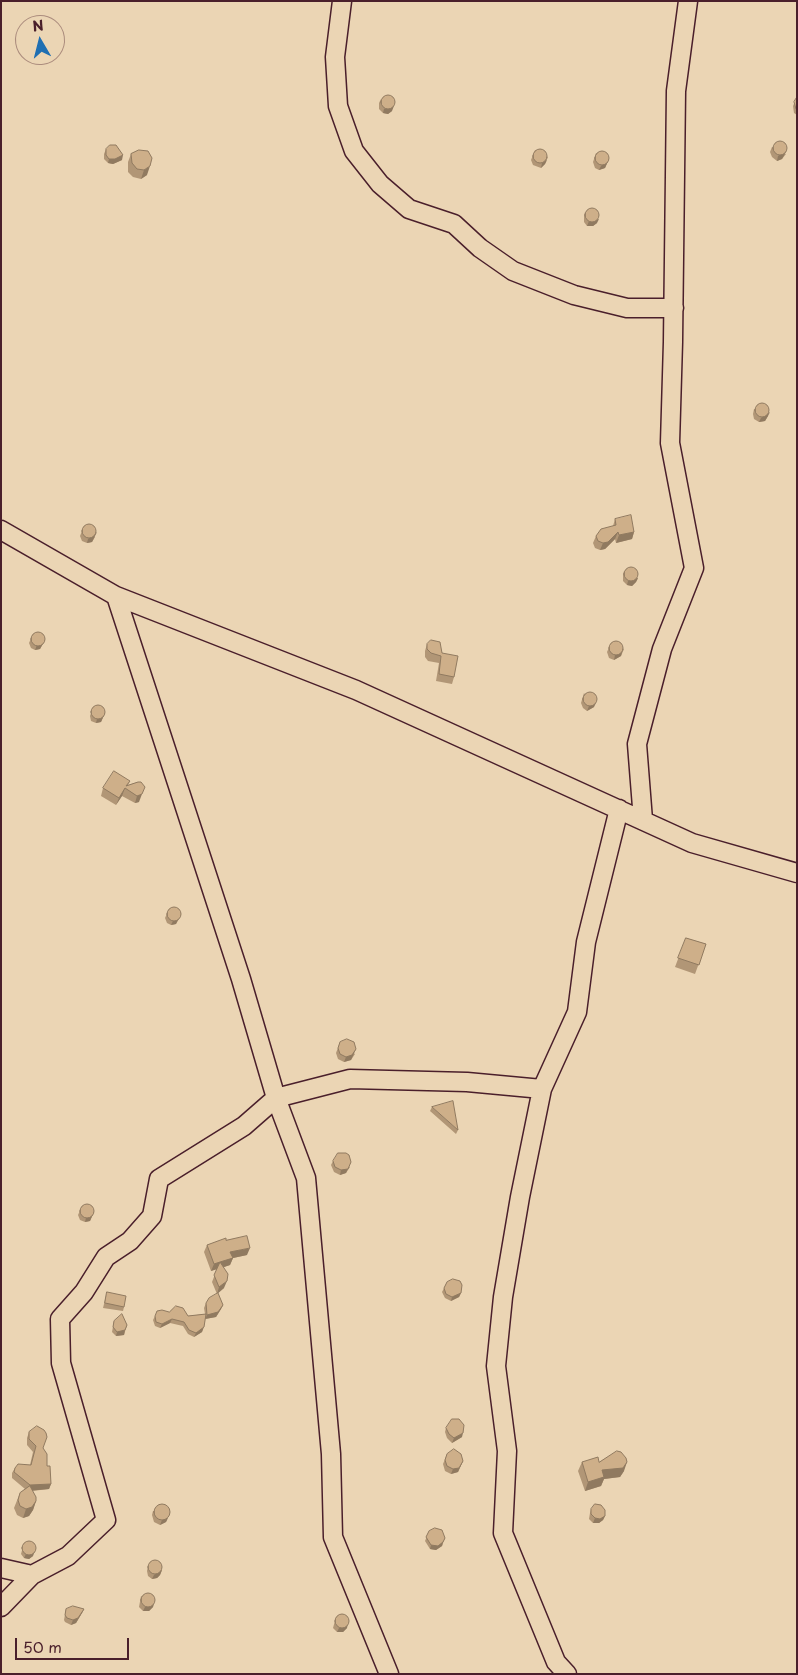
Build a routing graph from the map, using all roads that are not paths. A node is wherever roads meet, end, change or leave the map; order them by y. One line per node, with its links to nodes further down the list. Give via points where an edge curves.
1 (342, 1): 3 (street, via 335,57 338,106 354,151 380,184 409,209 454,224 480,248 513,271 574,295 626,308)
2 (688, 1): 3 (street, via 676,91)
3 (674, 308): 7 (street, via 670,443 694,568 662,648 637,744)
4 (1, 530): 5 (street)
5 (116, 596): 6 (street, via 356,690); 10 (street, via 241,979)
6 (619, 809): 7 (street); 9 (street, via 586,942 577,1012)
7 (643, 820): 8 (street, via 692,843)
8 (797, 873)
9 (542, 1089): 10 (street, via 467,1082 350,1079); 15 (street, via 503,1297 496,1366 507,1451 503,1533 556,1662)
10 (276, 1098): 12 (street, via 244,1126 159,1179 152,1216 130,1241 106,1257 84,1292 60,1319 61,1363 106,1520 68,1556); 14 (street, via 306,1178 332,1454 333,1537)
11 (1, 1568): 12 (street)
12 (32, 1575): 13 (street)
13 (1, 1607)
14 (389, 1674)
15 (567, 1674)

